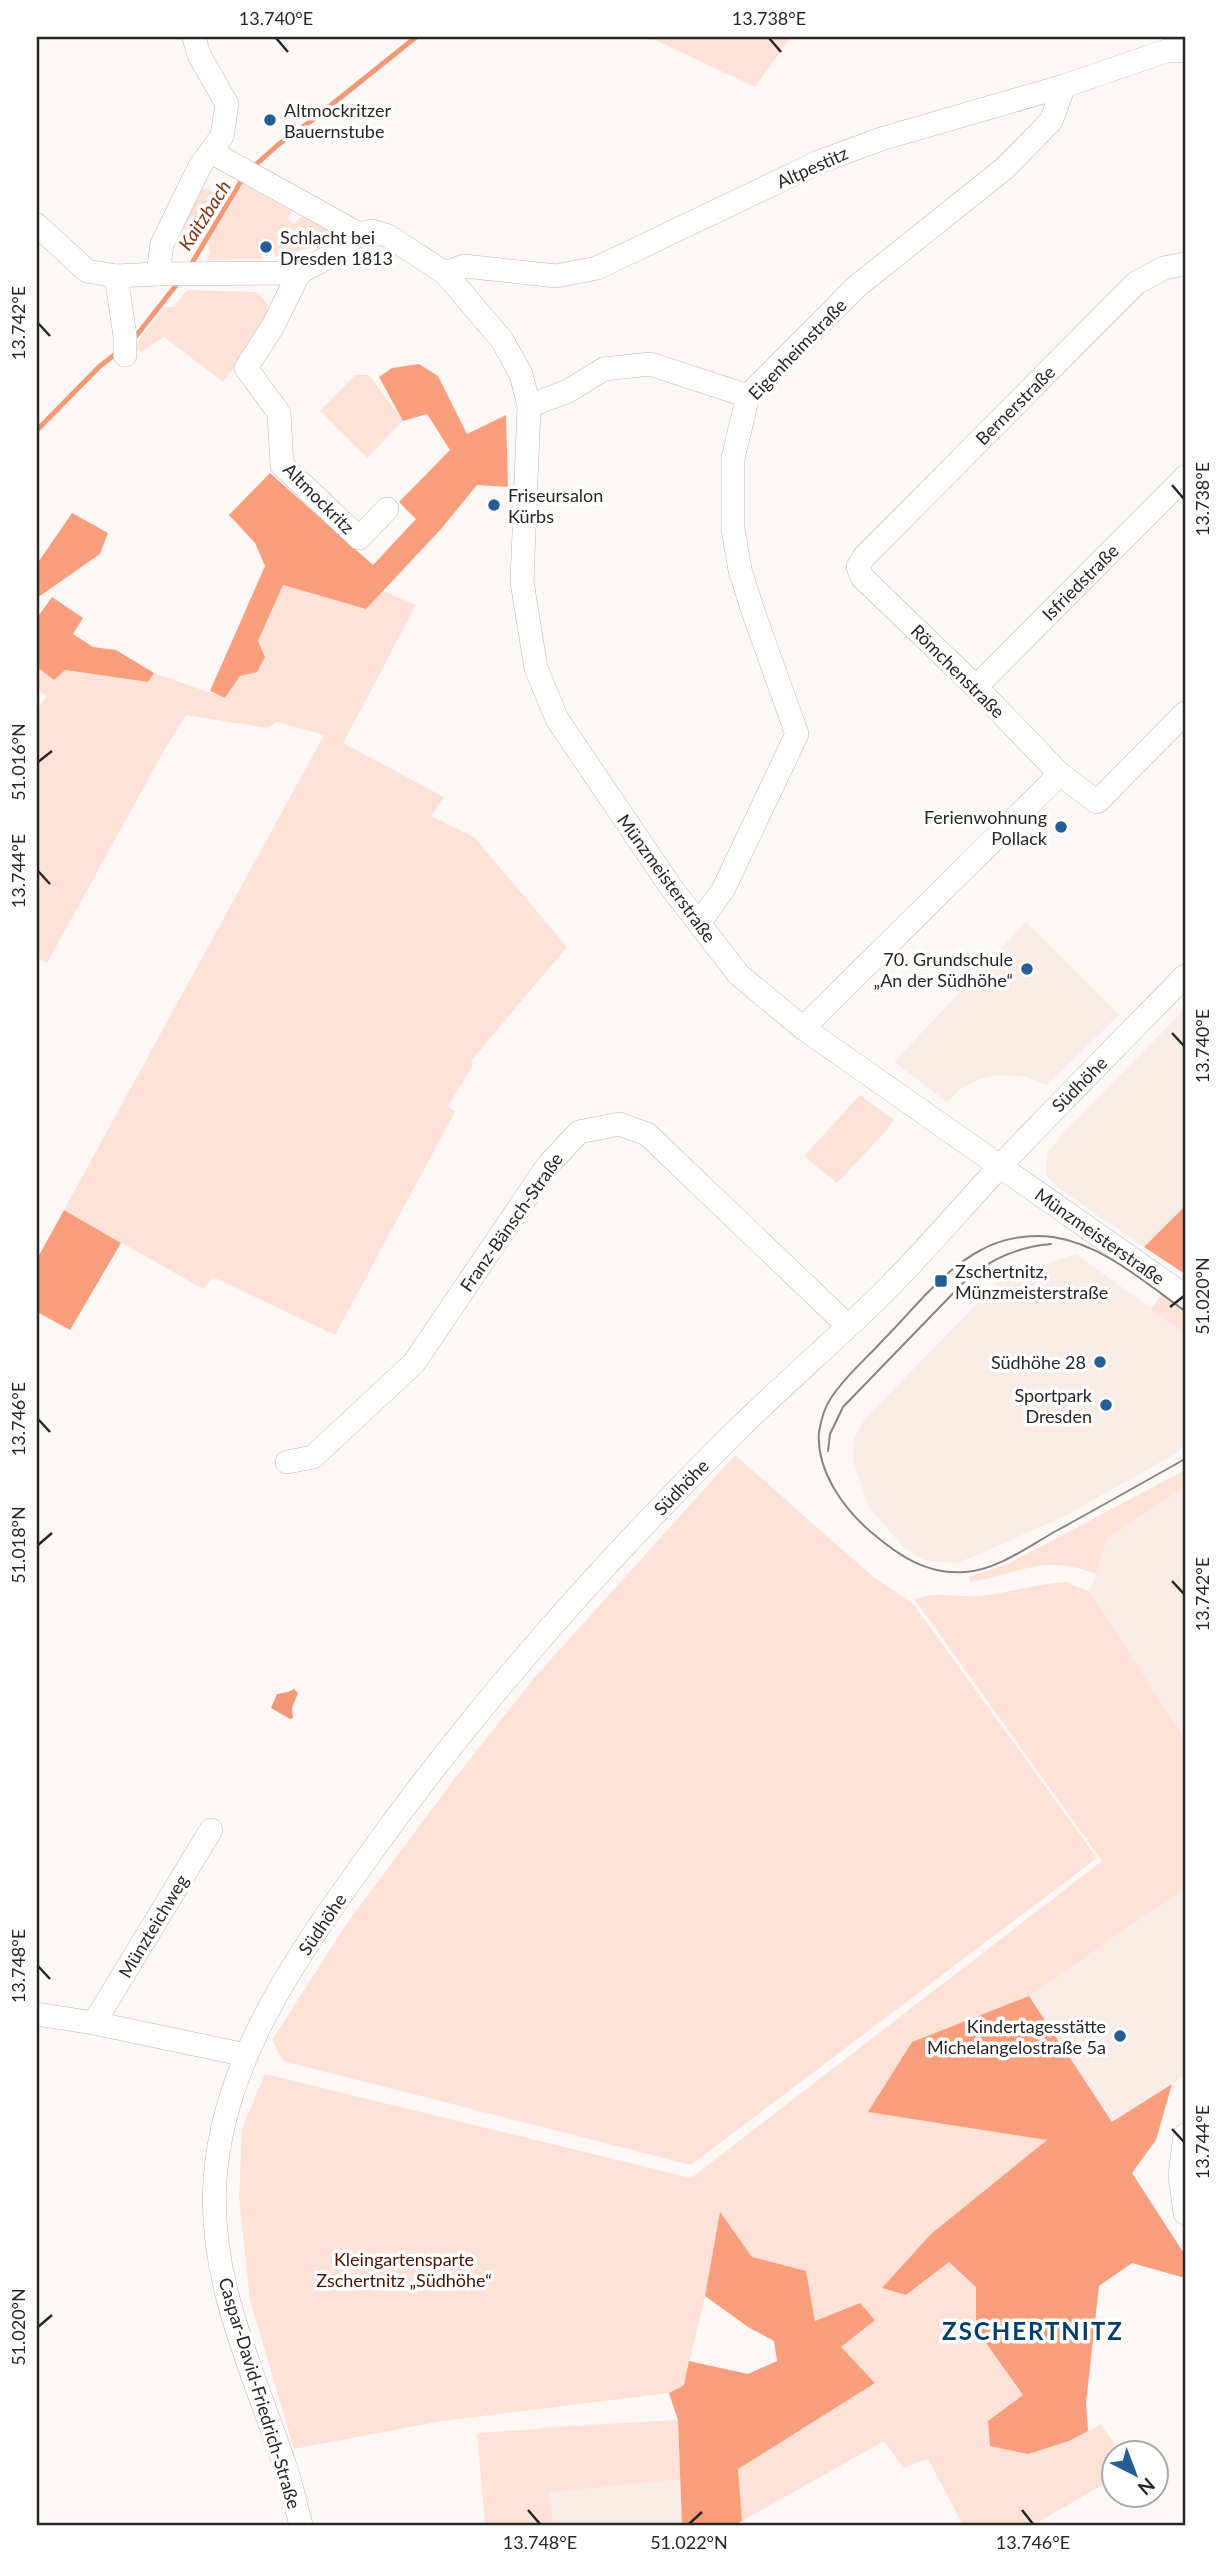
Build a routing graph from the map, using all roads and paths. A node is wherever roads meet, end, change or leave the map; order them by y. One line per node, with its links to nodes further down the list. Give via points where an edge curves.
1 (194, 37): 4 (street, via 199,55 228,104 222,136)
2 (1185, 51): 3 (street, Altpestitz, via 1167,51)
3 (1064, 86): 9 (street, Altpestitz, via 818,162 597,268 556,276 464,266); 13 (street, Eigenheimstraße, via 1051,121 1005,168 856,287)
4 (211, 152): 6 (street); 10 (street, via 162,244)
5 (37, 225): 11 (street, via 87,271)
6 (359, 234): 8 (street); 9 (street, via 372,231 388,236)
7 (1185, 264): 17 (street, Bernerstraße, via 1164,268 1136,283)
8 (299, 273): 10 (street); 16 (street, Altmockritz, via 246,368 279,413 282,465 359,538)
9 (445, 273): 14 (street, Münzmeisterstraße, via 502,340 521,374)
10 (167, 274): 11 (street)
11 (116, 276): 12 (street)
12 (125, 347)
13 (748, 396): 14 (street, via 650,364 604,369 568,391); 21 (street, Eigenheimstraße, via 733,458 733,528 750,603 797,734 723,890)
14 (529, 406): 21 (street, Münzmeisterstraße, via 522,582 536,668 563,729)
15 (1185, 477): 18 (street, Isfriedstraße)
16 (387, 509)
17 (858, 567): 18 (street, Römchenstraße, via 862,577)
18 (976, 687): 20 (street, Römchenstraße)
19 (1185, 713): 20 (street, Römchenstraße, via 1097,802)
20 (1059, 774): 23 (street)
21 (699, 923): 23 (street, Münzmeisterstraße, via 739,975)
22 (1185, 976): 24 (street, Südhöhe)
23 (803, 1028): 24 (street, Münzmeisterstraße)
24 (1000, 1167): 25 (street, Münzmeisterstraße); 26 (street, Südhöhe)
25 (1185, 1296)
26 (848, 1326): 27 (street, Franz-Bänsch-Straße, via 647,1134 620,1124 579,1132 548,1165 414,1363 313,1457); 31 (street, Südhöhe, via 646,1522 508,1674 442,1755 327,1914)
27 (287, 1462)
28 (211, 1830): 30 (street, Münzteichweg)
29 (37, 2014): 30 (street)
30 (94, 2023): 31 (street)
31 (246, 2054): 34 (street, Caspar-David-Friedrich-Straße, via 223,2126 214,2219 227,2298 288,2472)
32 (1185, 2135): 33 (street, via 1180,2176)
33 (1185, 2213)
34 (301, 2525)

